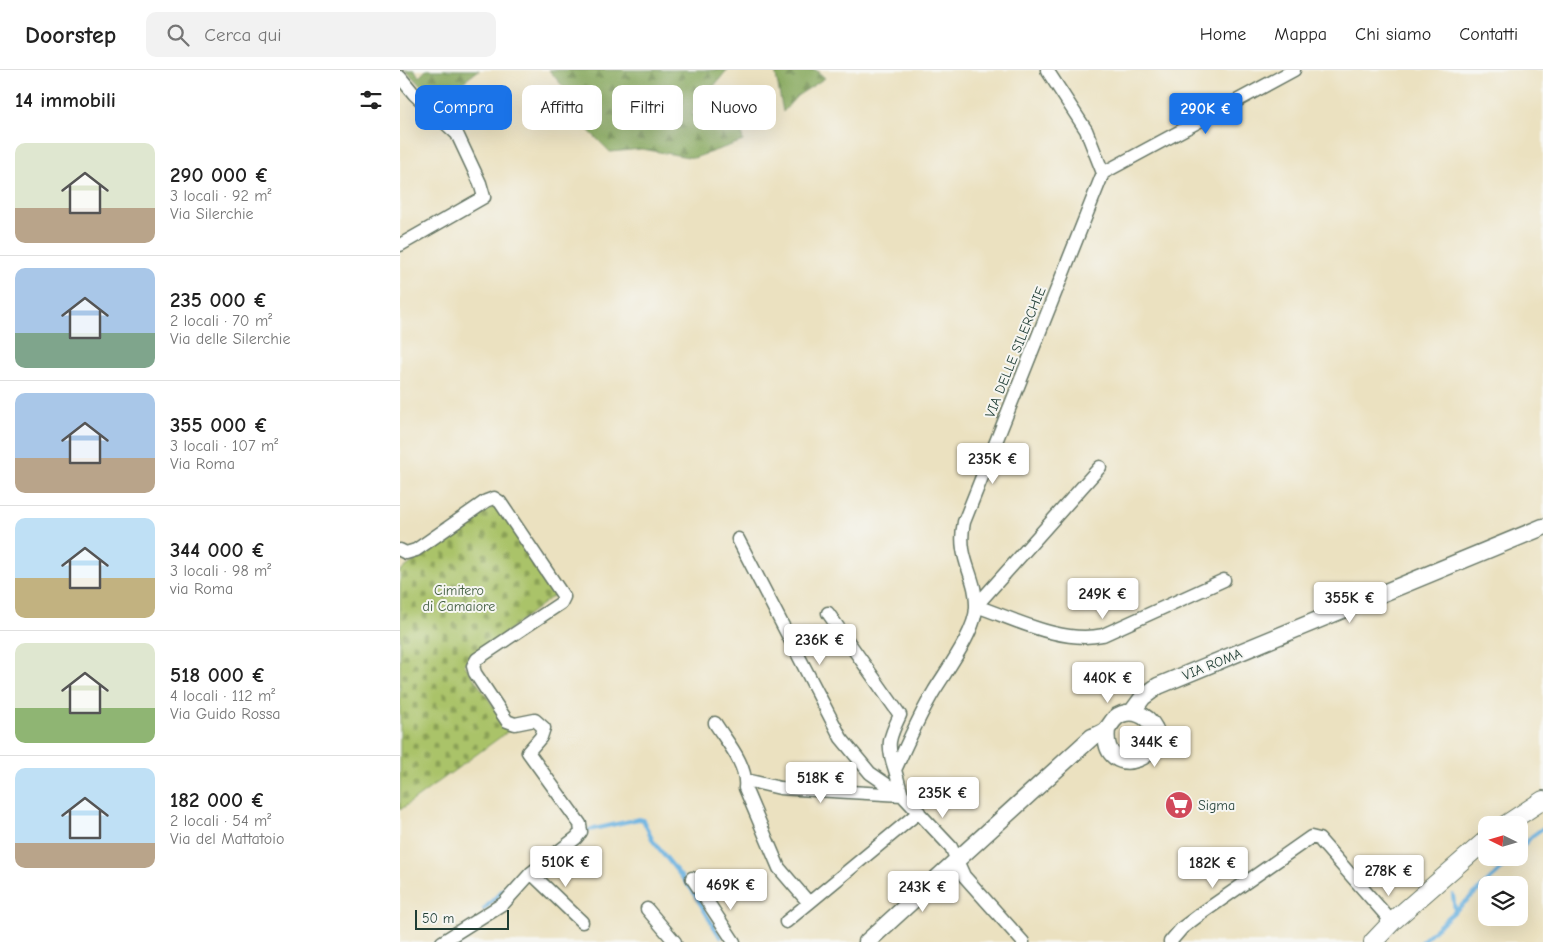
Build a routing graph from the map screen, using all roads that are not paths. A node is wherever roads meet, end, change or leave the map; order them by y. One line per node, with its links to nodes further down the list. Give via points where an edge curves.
1 (1047, 70): 4 (street, via 1086,130)
2 (1294, 70): 4 (street)
3 (400, 77): 5 (street, via 457,134 484,197)
4 (1103, 172): 11 (street, VIA DELLE SILERCHIE, via 964,522 962,553)
5 (400, 244)
6 (1100, 467): 11 (street)
7 (1543, 527): 13 (street, VIA ROMA, via 1158,686 1143,697)
8 (738, 539): 18 (street, via 841,738 870,774)
9 (400, 550): 24 (street, via 406,553 416,550 494,498 562,590 564,597 561,603 477,659 473,666 475,674 507,721 514,724 535,720 544,728 528,752 580,824 576,838)
10 (1224, 580): 11 (street, via 1103,635 1088,638 1049,632)
11 (976, 606): 16 (street, VIA DELLE SILERCHIE, via 954,662 933,692)
12 (828, 613): 16 (street, via 900,715 889,737 889,751)
13 (1138, 714): 15 (street, via 1115,717); 15 (street, via 1154,729 1155,737 1153,746 1142,758 1126,761 1112,753)
14 (715, 723): 17 (street, via 738,758)
15 (1102, 737): 23 (street)
16 (895, 770): 18 (street)
17 (746, 780): 18 (street, via 780,788); 26 (street, via 745,788 779,868)
18 (902, 794): 20 (street)
19 (1543, 800): 21 (main road)
20 (919, 812): 23 (street, via 952,847); 26 (street)
21 (1519, 816)
22 (1478, 847): 30 (main road)
23 (957, 860): 34 (street); 35 (street, via 964,876)
24 (531, 873): 28 (street); 31 (street, via 504,903)
25 (692, 878): 33 (street)
26 (809, 903): 29 (street)
27 (647, 908): 32 (street)
28 (582, 922)
29 (786, 922)
30 (1392, 922): 36 (street, via 1319,839 1311,837 1182,928); 37 (main road)
31 (442, 942)
32 (675, 942)
33 (734, 942)
34 (867, 942)
35 (1023, 942)
36 (1170, 942)
37 (1373, 942)

